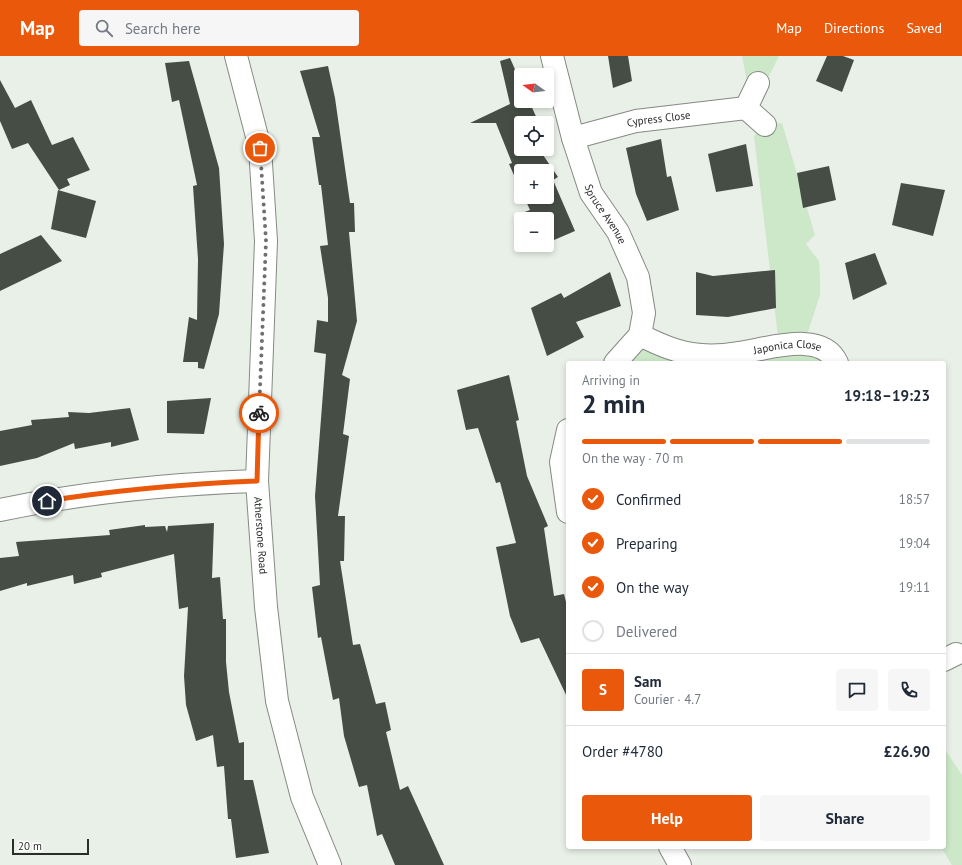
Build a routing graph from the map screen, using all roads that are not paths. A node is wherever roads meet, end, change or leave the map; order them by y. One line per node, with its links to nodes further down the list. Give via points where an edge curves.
1 (236, 56): 11 (street, Atherstone Road, via 260,148 266,241)
2 (552, 56): 6 (street, Spruce Avenue)
3 (758, 83): 4 (street)
4 (746, 108): 5 (street); 6 (street, Cypress Close, via 636,121)
5 (765, 125)
6 (573, 138): 7 (street, Spruce Avenue, via 591,193 618,232 638,277 644,313)
7 (640, 336): 8 (street); 9 (street, Japonica Close, via 672,350 702,355 738,353 790,343 804,344 822,347)
8 (617, 361)
9 (836, 361)
10 (566, 439): 12 (street, via 561,462)
11 (257, 481): 13 (street, via 192,483 100,492); 15 (street, Atherstone Road, via 266,607 277,701 302,797)
12 (566, 498)
13 (0, 510)
14 (671, 849): 16 (street)
15 (330, 865)
16 (680, 865)

